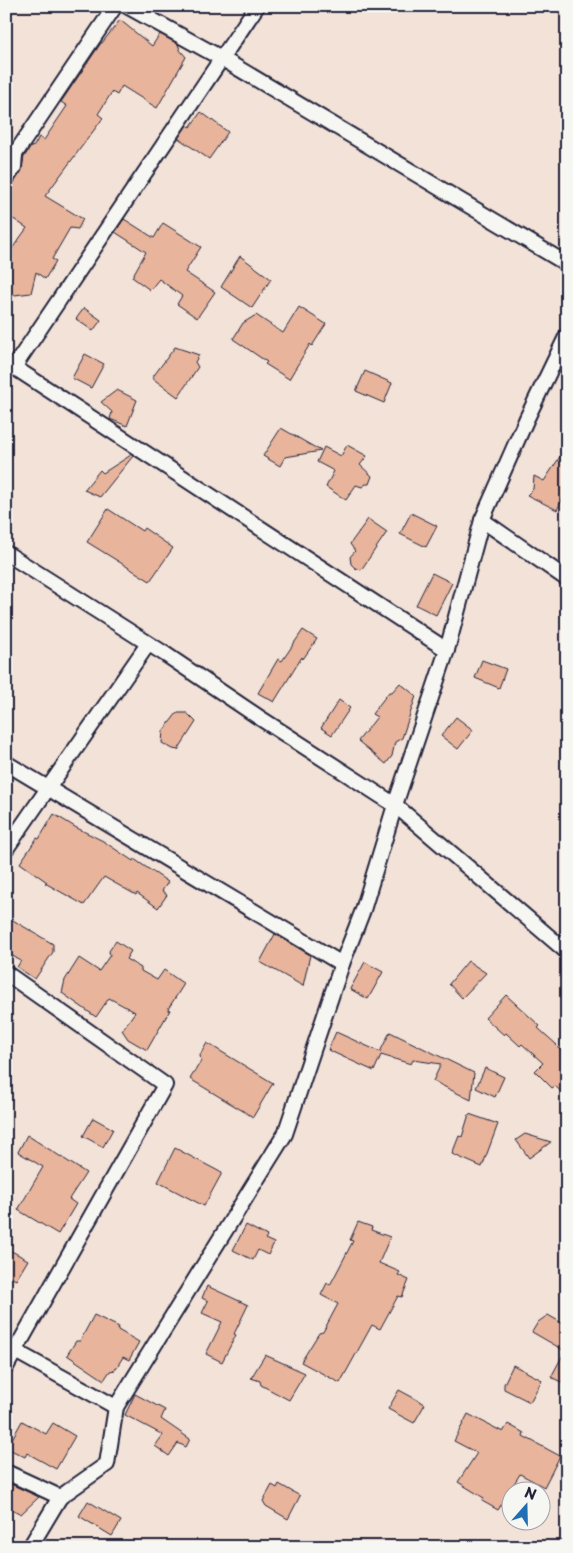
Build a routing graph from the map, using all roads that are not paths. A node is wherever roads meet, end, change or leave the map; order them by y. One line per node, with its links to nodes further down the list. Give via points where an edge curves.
1 (115, 6): 5 (street)
2 (128, 6): 4 (street)
3 (257, 6): 4 (street)
4 (221, 58): 7 (street); 9 (street)
5 (11, 152): 6 (street, via 14,167)
6 (6, 179)
7 (567, 264)
8 (567, 335): 10 (street)
9 (10, 364): 14 (street)
10 (482, 520): 12 (street); 14 (street)
11 (6, 553): 13 (street)
12 (567, 580)
13 (148, 644): 16 (street); 17 (street)
14 (447, 650): 17 (street)
15 (6, 763): 16 (street)
16 (48, 788): 18 (street); 20 (street)
17 (395, 805): 19 (street); 20 (street, via 363,910)
18 (6, 849)
19 (567, 952)
20 (342, 964): 24 (street, via 285,1134)
21 (6, 972): 22 (street, via 165,1085)
22 (11, 1349): 23 (street); 24 (street)
23 (6, 1367)
24 (116, 1407): 26 (street, via 107,1464)
25 (6, 1472): 26 (street)
26 (60, 1497): 27 (street)
27 (30, 1547)

